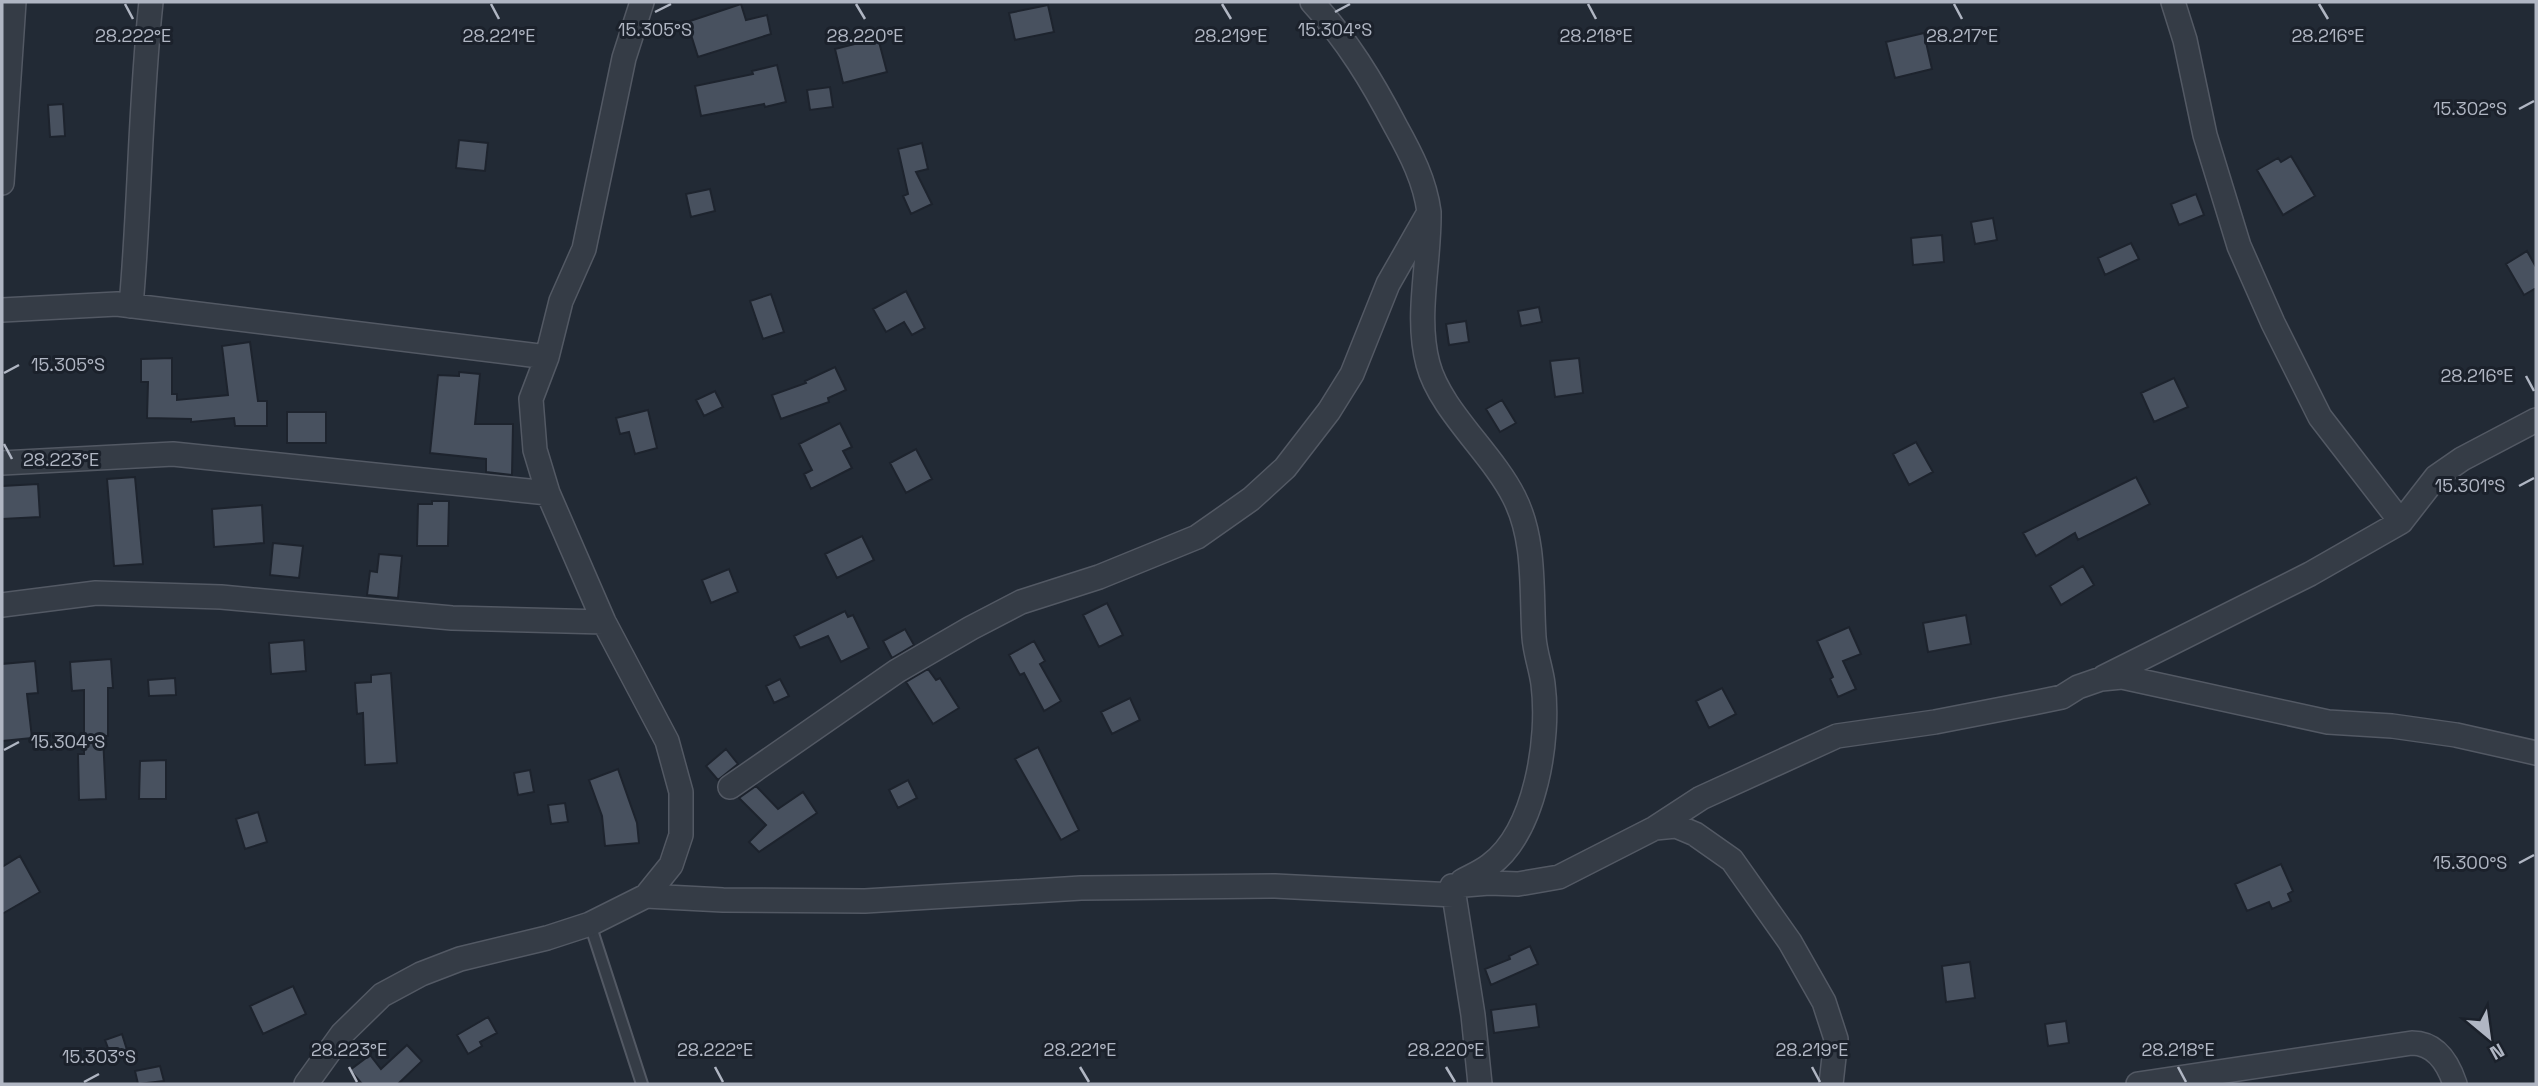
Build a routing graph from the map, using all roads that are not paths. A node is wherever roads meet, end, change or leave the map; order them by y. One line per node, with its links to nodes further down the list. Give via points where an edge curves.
1 (14, 2): 6 (street)
2 (151, 2): 8 (street)
3 (642, 2): 10 (street, via 624,58 584,248 561,301)
4 (1312, 2): 7 (street, via 1341,35 1382,100 1418,171)
5 (2173, 2): 14 (street, via 2205,135 2244,257 2320,417)
6 (2, 183)
7 (1429, 212): 19 (street, via 1388,284 1341,393 1285,468 1251,499 1197,537 1099,577 1021,602 971,628 897,671); 21 (street, via 1423,340 1429,368 1443,398 1514,497 1524,523 1534,640 1543,685 1542,751 1519,828 1490,865)
8 (131, 306): 9 (street); 10 (street)
9 (2, 310)
10 (547, 357): 13 (street, via 531,399 535,450)
11 (2536, 420): 14 (street, via 2436,477)
12 (2, 463): 13 (street, via 173,454)
13 (548, 493): 16 (street)
14 (2401, 522): 17 (street, via 2309,574)
15 (2, 606): 16 (street, via 96,593 221,597 452,618)
16 (604, 622): 22 (street, via 667,741 681,792 681,835 671,864)
17 (2101, 678): 18 (street, via 2122,677 2328,722 2456,735); 20 (street, via 2042,701 1837,736 1701,798)
18 (2536, 753)
19 (730, 787)
20 (1655, 828): 21 (street, via 1559,877); 27 (street, via 1686,830 1732,860 1790,942 1824,1002 1836,1039)
21 (1453, 890): 22 (street, via 1082,888 865,901); 26 (street)
22 (646, 896): 23 (street)
23 (590, 924): 24 (street, via 460,959 383,995 342,1034); 25 (lane)
24 (306, 1084)
25 (642, 1084)
26 (1480, 1084)
27 (1831, 1084)
28 (2138, 1084): 29 (street, via 2412,1042 2439,1053)
29 (2455, 1084)

